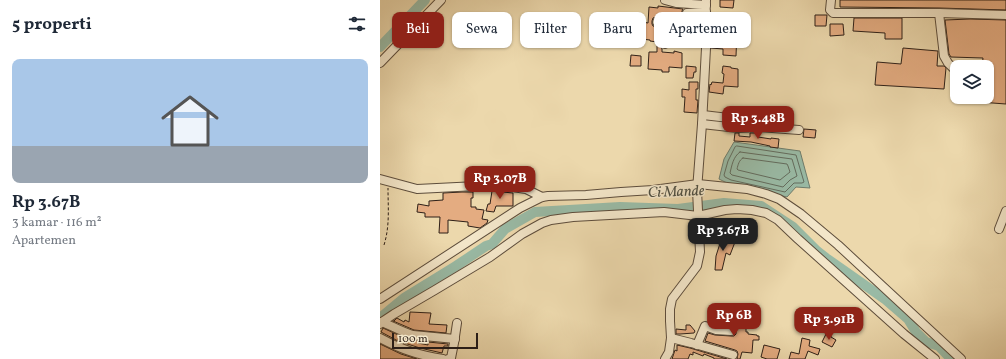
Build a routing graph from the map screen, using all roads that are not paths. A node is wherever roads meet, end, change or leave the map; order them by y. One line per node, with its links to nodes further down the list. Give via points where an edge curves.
1 (441, 0): 9 (street)
2 (665, 0): 4 (street, via 676,4)
3 (831, 0): 6 (street, via 830,10 833,13)
4 (706, 6): 5 (street)
5 (691, 12)
6 (939, 13): 7 (street); 10 (street, via 944,56)
7 (1006, 15)
8 (706, 48): 11 (street)
9 (380, 63)
10 (950, 65)
11 (702, 115): 12 (street, via 737,119); 13 (street)
12 (746, 115)
13 (702, 124): 14 (street); 16 (street)
14 (799, 130)
15 (384, 180): 17 (street, via 417,189 497,185 526,189)
16 (698, 187): 17 (street); 19 (street); 35 (street, via 747,189 779,199 838,245)
17 (542, 197): 21 (street, via 520,208)
18 (1006, 211): 20 (street)
19 (698, 214): 22 (street, via 664,212 573,217 542,223); 26 (street, via 700,257 697,266 672,299); 34 (street, via 737,209 752,210 778,220 898,329)
20 (999, 229)
21 (380, 299)
22 (381, 323): 27 (street, via 406,334)
23 (457, 323): 27 (street)
24 (731, 331): 28 (street, via 705,326)
25 (380, 338): 30 (street, via 403,350)
26 (671, 338): 28 (street); 33 (street)
27 (455, 339): 32 (street)
28 (697, 345): 29 (street)
29 (733, 355)
30 (431, 358): 31 (street)
31 (443, 359)
32 (448, 359)
33 (665, 359)
34 (935, 359)
35 (961, 359)

